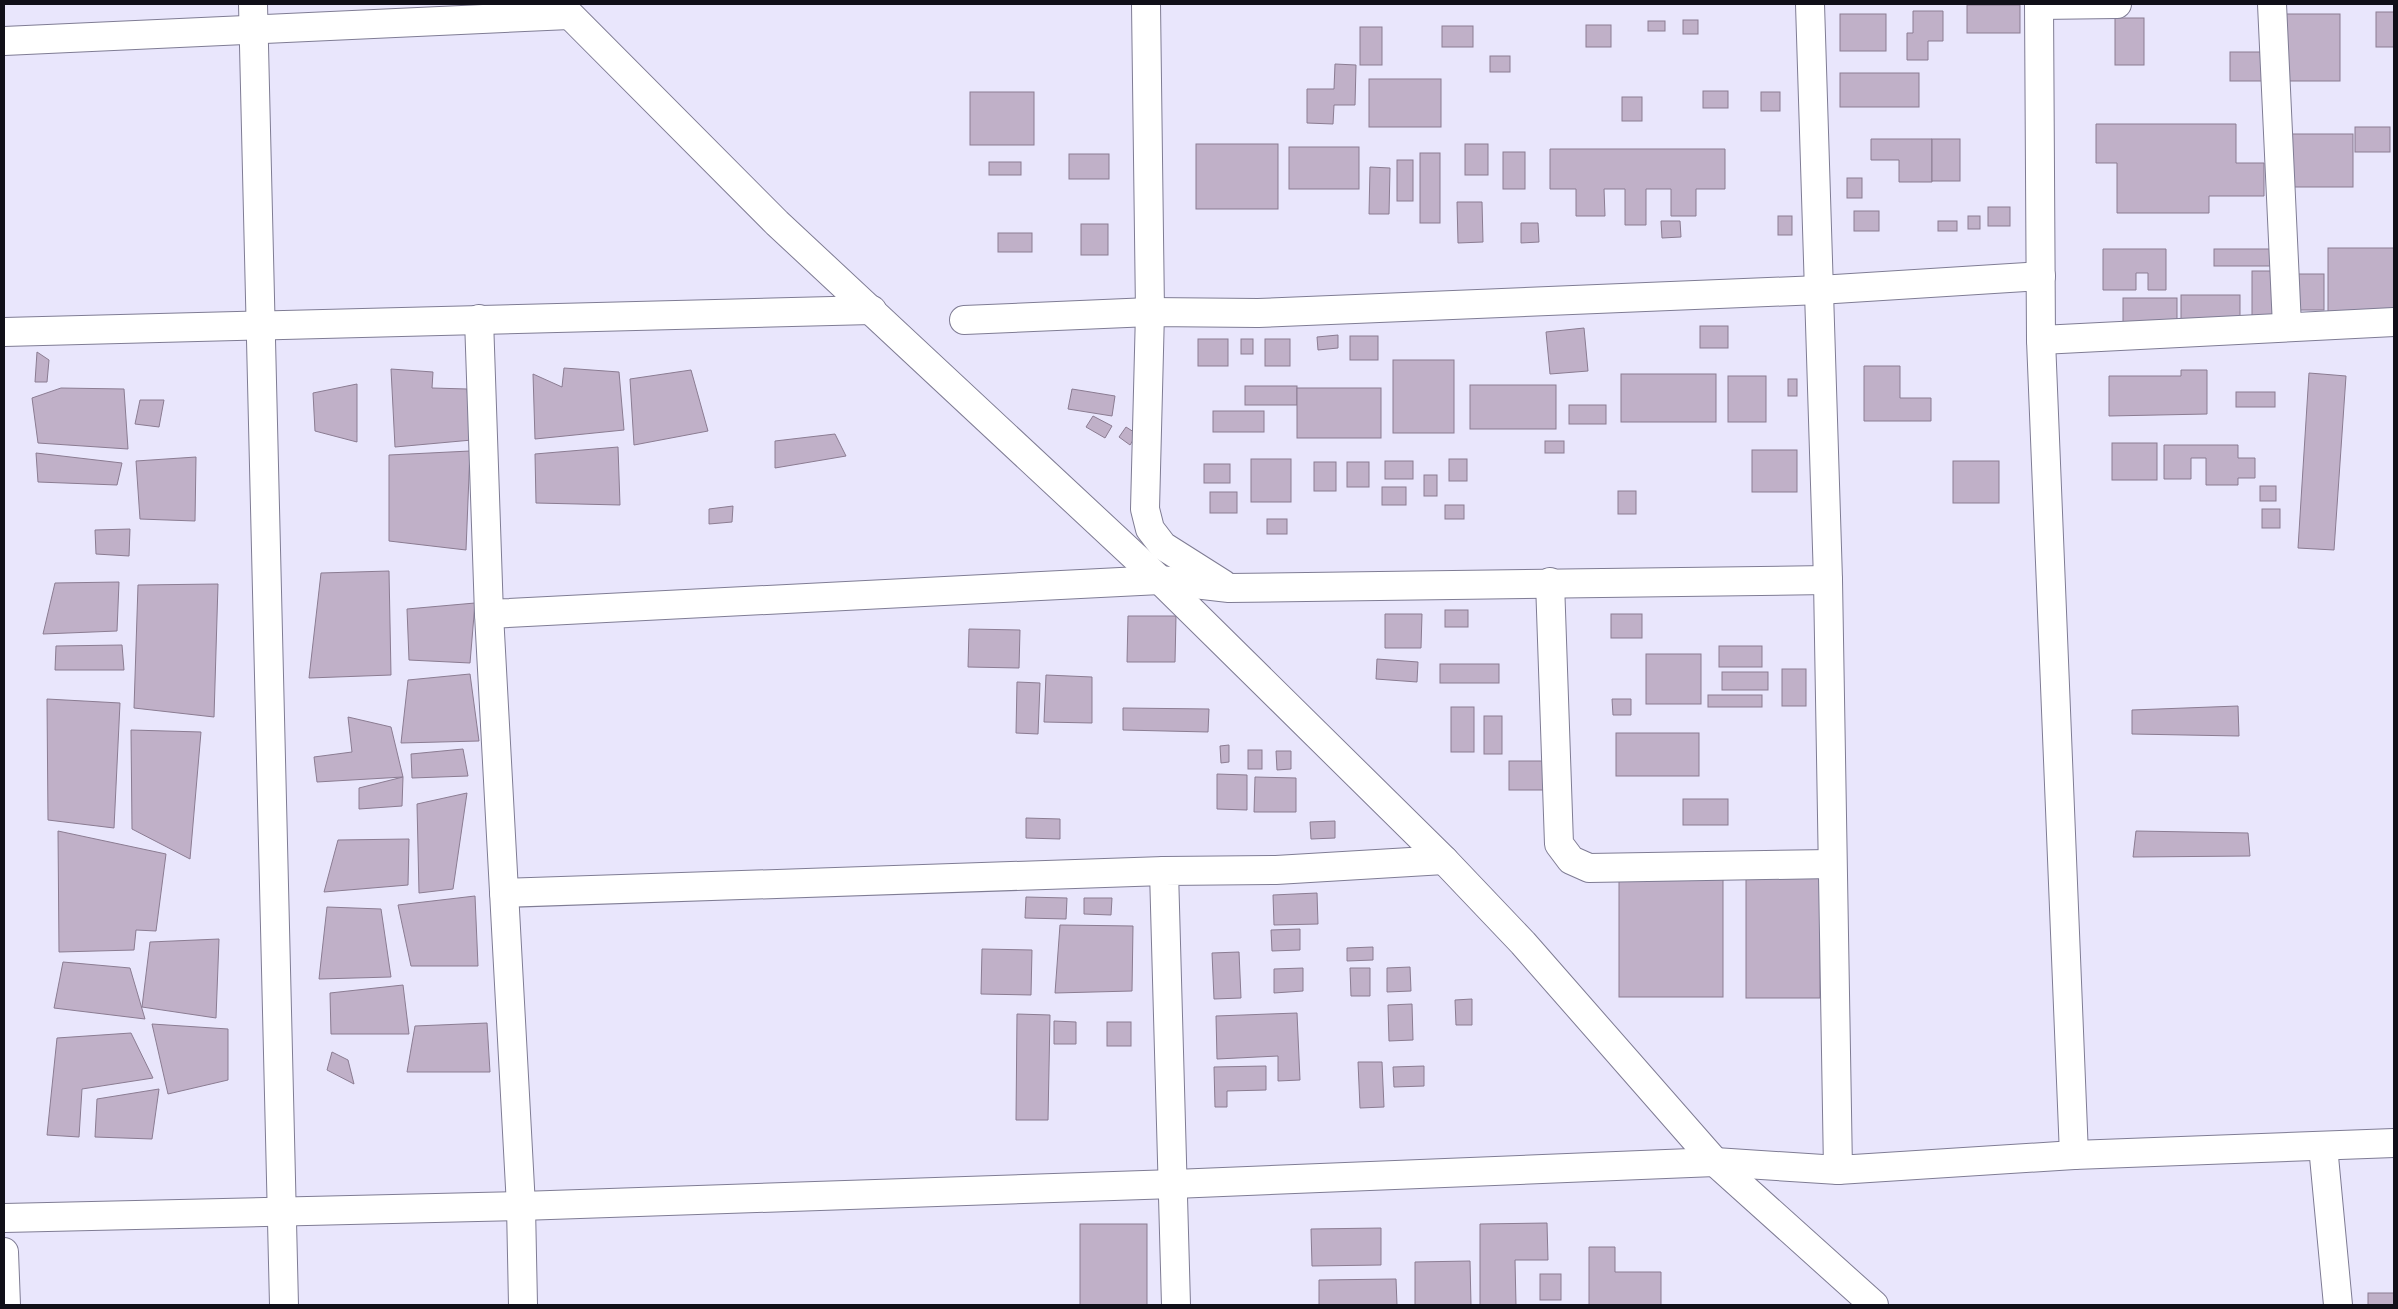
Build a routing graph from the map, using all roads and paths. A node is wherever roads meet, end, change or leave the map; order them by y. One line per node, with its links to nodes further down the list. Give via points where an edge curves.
1 (253, 4): 8 (street)
2 (1146, 4): 13 (street)
3 (1810, 4): 11 (street)
4 (2040, 4): 5 (street); 10 (street)
5 (2117, 4)
6 (2272, 4): 18 (street)
7 (564, 9): 8 (street); 12 (street, via 778,223)
8 (253, 31): 9 (street); 17 (street)
9 (4, 41)
10 (2041, 276): 11 (street); 20 (street)
11 (1819, 290): 13 (street, via 1258,313); 22 (street)
12 (872, 310): 14 (street); 21 (street)
13 (1150, 312): 15 (street); 24 (street, via 1146,510 1150,529 1163,546)
14 (479, 319): 17 (street); 25 (street)
15 (964, 320)
16 (2394, 322): 18 (street)
17 (260, 326): 19 (street); 37 (street)
18 (2287, 326): 20 (street)
19 (4, 332)
20 (2041, 340): 32 (street)
21 (1160, 580): 24 (street); 25 (street); 26 (street)
22 (1828, 580): 23 (street); 27 (street)
23 (1550, 582): 24 (street); 27 (street, via 1559,844 1571,860 1590,868)
24 (1229, 588)
25 (489, 614): 29 (street)
26 (1444, 860): 28 (street, via 1276,870); 33 (street, via 1523,942)
27 (1831, 864): 34 (street)
28 (1164, 871): 29 (street); 35 (street)
29 (504, 893): 36 (street)
30 (2394, 1143): 31 (street)
31 (2323, 1146): 32 (street); 45 (street)
32 (2074, 1155): 34 (street)
33 (1715, 1162): 34 (street); 35 (street); 44 (street)
34 (1838, 1170)
35 (1174, 1184): 36 (street); 43 (street)
36 (521, 1206): 37 (street); 42 (street)
37 (283, 1212): 38 (street); 41 (street)
38 (4, 1218)
39 (4, 1252): 40 (street)
40 (6, 1305)
41 (284, 1305)
42 (523, 1305)
43 (1176, 1305)
44 (1874, 1305)
45 (2338, 1305)

